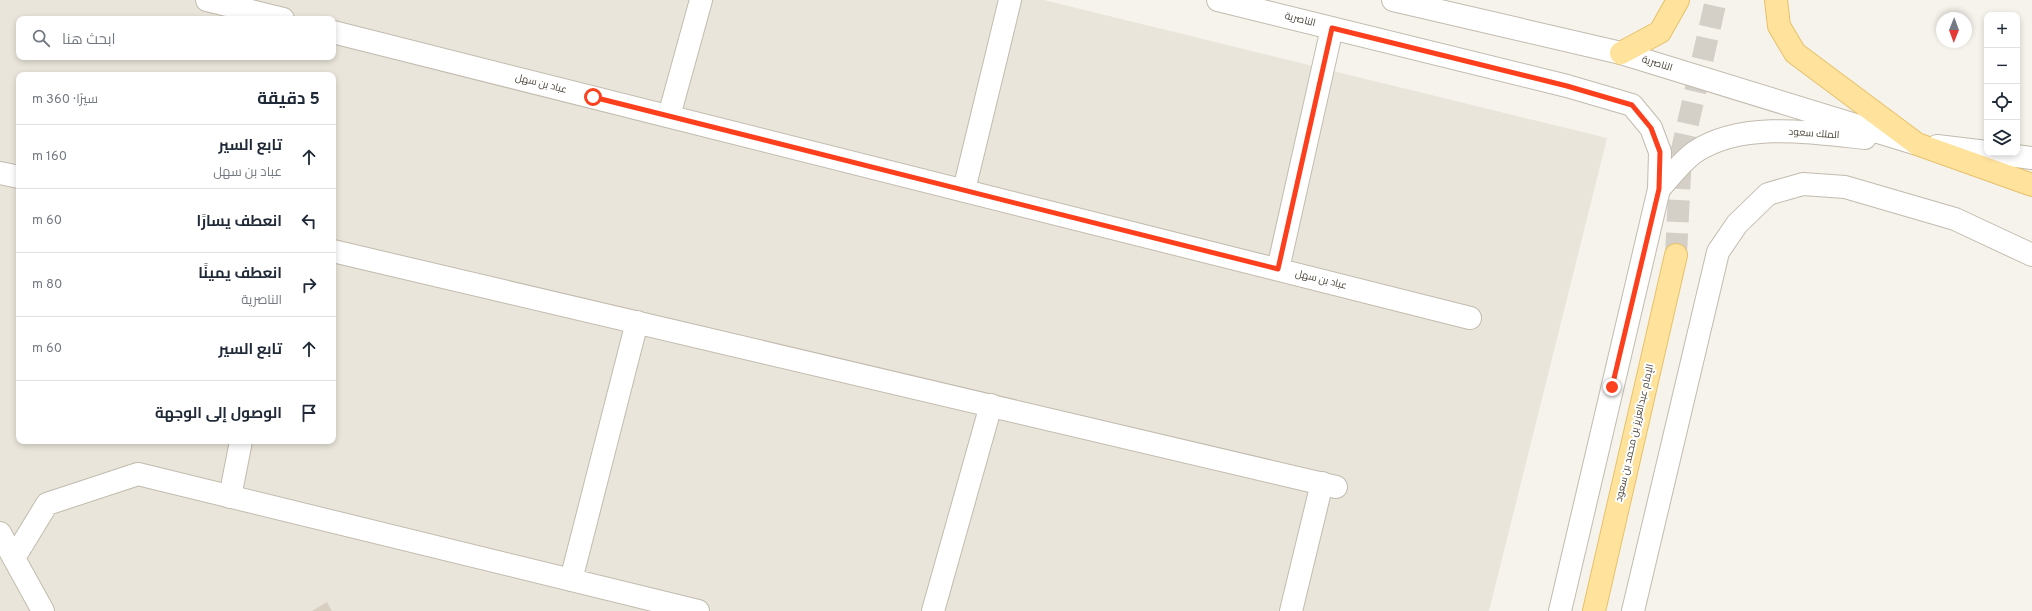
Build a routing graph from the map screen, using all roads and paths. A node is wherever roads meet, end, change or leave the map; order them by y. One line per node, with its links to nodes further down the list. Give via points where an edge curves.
1 (207, 0): 8 (street)
2 (701, 0): 12 (street)
3 (1010, 0): 21 (street)
4 (1218, 0): 9 (street, الناصرية)
5 (1393, 0): 11 (street, الناصرية)
6 (1678, 0): 11 (main road, via 1660,32)
7 (1776, 0): 13 (main road, via 1779,26 1795,53)
8 (271, 16)
9 (1332, 28): 20 (street, الناصرية, via 1567,86 1632,105 1651,128 1660,152); 25 (street)
10 (336, 33): 12 (street, عباد بن سهل)
11 (1621, 53): 13 (street, الناصرية)
12 (669, 116): 21 (street, عباد بن سهل)
13 (1917, 144): 14 (street, الملك سعود); 19 (main road); 20 (street, الملك سعود, via 1807,132 1761,132 1721,138 1694,152)
14 (1984, 152)
15 (2017, 156): 16 (street)
16 (2032, 158)
17 (0, 172): 18 (street)
18 (16, 176)
19 (2032, 185)
20 (1659, 189): 38 (street, الناصرية)
21 (964, 190): 25 (street, عباد بن سهل)
22 (336, 252): 27 (street)
23 (1676, 255): 39 (main road, الإمام عبدالعزيز بن محمد بن سعود)
24 (2032, 255): 40 (street, via 1955,219 1845,187 1803,184 1768,194 1736,224 1718,252)
25 (1278, 269): 26 (street, عباد بن سهل)
26 (1470, 318)
27 (637, 322): 28 (street); 33 (street)
28 (991, 405): 36 (street); 37 (street, via 1329,485)
29 (241, 444): 30 (street)
30 (230, 497): 32 (street, via 138,474 47,504); 33 (street)
31 (0, 533): 32 (street)
32 (14, 558): 34 (street)
33 (571, 580): 35 (street)
34 (43, 611)
35 (698, 611)
36 (933, 611)
37 (1292, 611)
38 (1560, 611)
39 (1594, 611)
40 (1633, 611)

